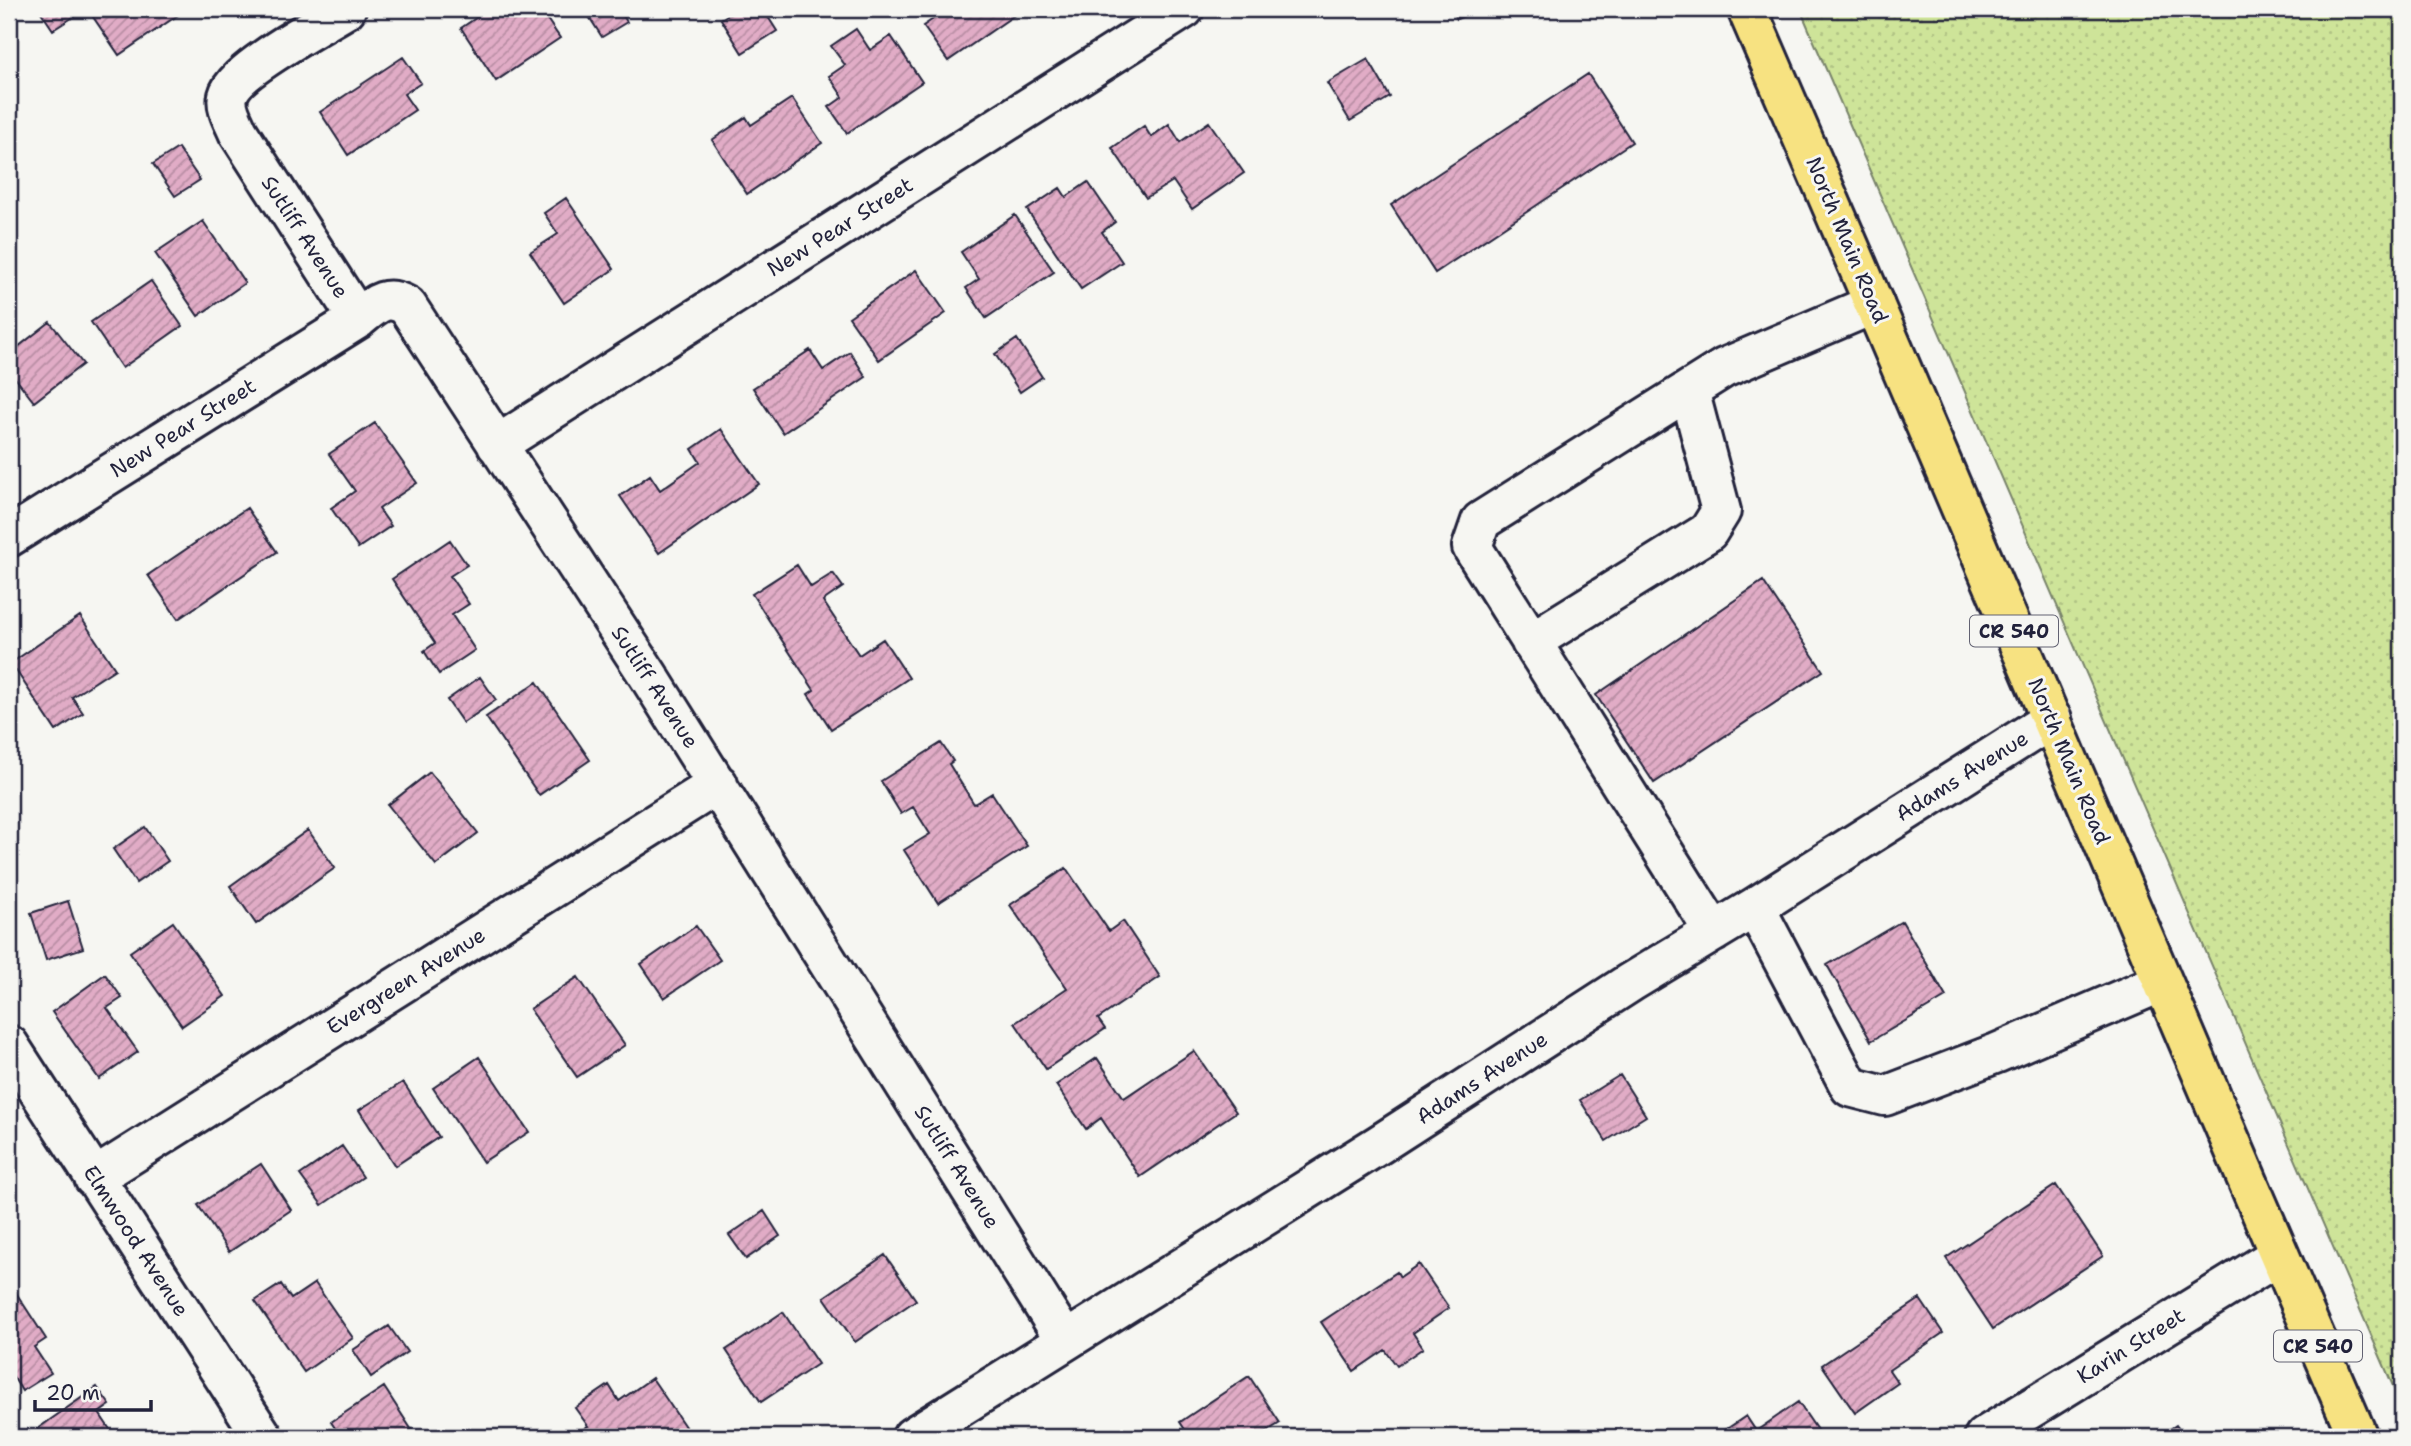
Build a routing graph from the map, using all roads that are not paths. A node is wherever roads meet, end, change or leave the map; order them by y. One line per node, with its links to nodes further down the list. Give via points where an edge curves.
1 (346, 9): 5 (street, Sutliff Avenue, via 252,68 237,80 228,96 229,113 238,132)
2 (1184, 9): 7 (street, New Pear Street)
3 (1747, 9): 4 (main road, North Main Road / CR 540)
4 (1874, 304): 6 (street, via 1724,368); 10 (main road, North Main Road / CR 540)
5 (358, 319): 7 (street, Sutliff Avenue, via 385,300 407,306); 8 (street, New Pear Street)
6 (1689, 390): 9 (street, via 1721,511 1708,532); 9 (street, via 1480,521 1472,547)
7 (497, 445): 11 (street, Sutliff Avenue)
8 (9, 537)
9 (1531, 642): 13 (street)
10 (2052, 719): 12 (street, Adams Avenue); 14 (main road, North Main Road / CR 540)
11 (718, 784): 16 (street, Evergreen Avenue); 18 (street, Sutliff Avenue)
12 (1755, 906): 13 (street, Adams Avenue); 14 (street, via 1850,1087 1885,1097)
13 (1714, 932): 18 (street, Adams Avenue)
14 (2162, 982): 17 (main road, North Main Road / CR 540)
15 (9, 1045): 16 (street, Elmwood Avenue)
16 (94, 1178): 19 (street, Elmwood Avenue)
17 (2279, 1255): 21 (street, Karin Street); 22 (main road, North Main Road / CR 540)
18 (1065, 1340): 20 (street, Adams Avenue)
19 (263, 1437)
20 (912, 1437)
21 (1984, 1437)
22 (2358, 1437)

